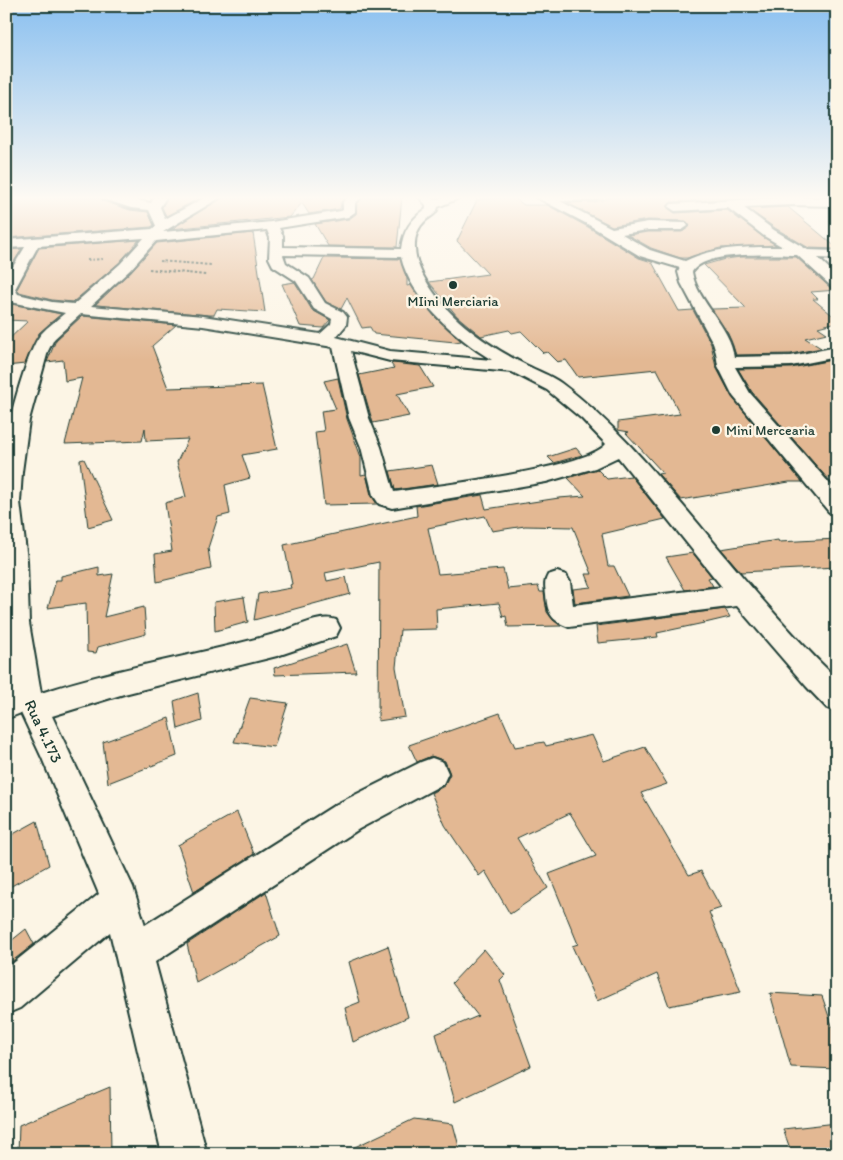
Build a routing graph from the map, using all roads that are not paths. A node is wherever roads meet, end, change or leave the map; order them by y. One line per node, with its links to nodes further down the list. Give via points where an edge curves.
1 (30, 251): 14 (street, via 8,289)
2 (135, 251): 15 (street, Rua 4.173, via 125,267)
3 (276, 251): 16 (street, via 277,262 304,281 316,303 338,315 339,324)
4 (285, 251): 10 (street)
5 (642, 251): 6 (street)
6 (658, 251)
7 (688, 251): 18 (street, via 687,280 725,351)
8 (709, 251): 11 (street, via 723,254)
9 (799, 251): 11 (street)
10 (407, 253): 19 (street, via 425,289 448,322 470,340)
11 (802, 253): 12 (street); 13 (street)
12 (837, 255)
13 (837, 284)
14 (9, 296): 15 (street)
15 (77, 310): 16 (street, via 203,321); 25 (street, Rua 4.173, via 47,337 19,420 9,502 15,560)
16 (332, 342): 19 (street, via 408,358); 20 (street, via 387,499 546,475 588,463 610,453)
17 (837, 352): 18 (street, via 791,361)
18 (725, 362): 21 (street, via 742,396)
19 (518, 368): 20 (street, via 557,388)
20 (617, 444): 24 (street)
21 (828, 485): 22 (street)
22 (837, 507)
23 (557, 582): 24 (street, via 560,609 569,616)
24 (743, 596): 27 (street, via 795,657)
25 (11, 625): 28 (street, Rua 4.173)
26 (327, 628): 28 (street, via 277,645 62,698)
27 (837, 699)
28 (22, 704): 30 (street, Rua 4.173)
29 (432, 772): 31 (street, via 346,817)
30 (120, 900): 31 (street, Rua 4.173); 32 (street)
31 (134, 954): 33 (street, Rua 4.173)
32 (6, 994)
33 (185, 1154)

